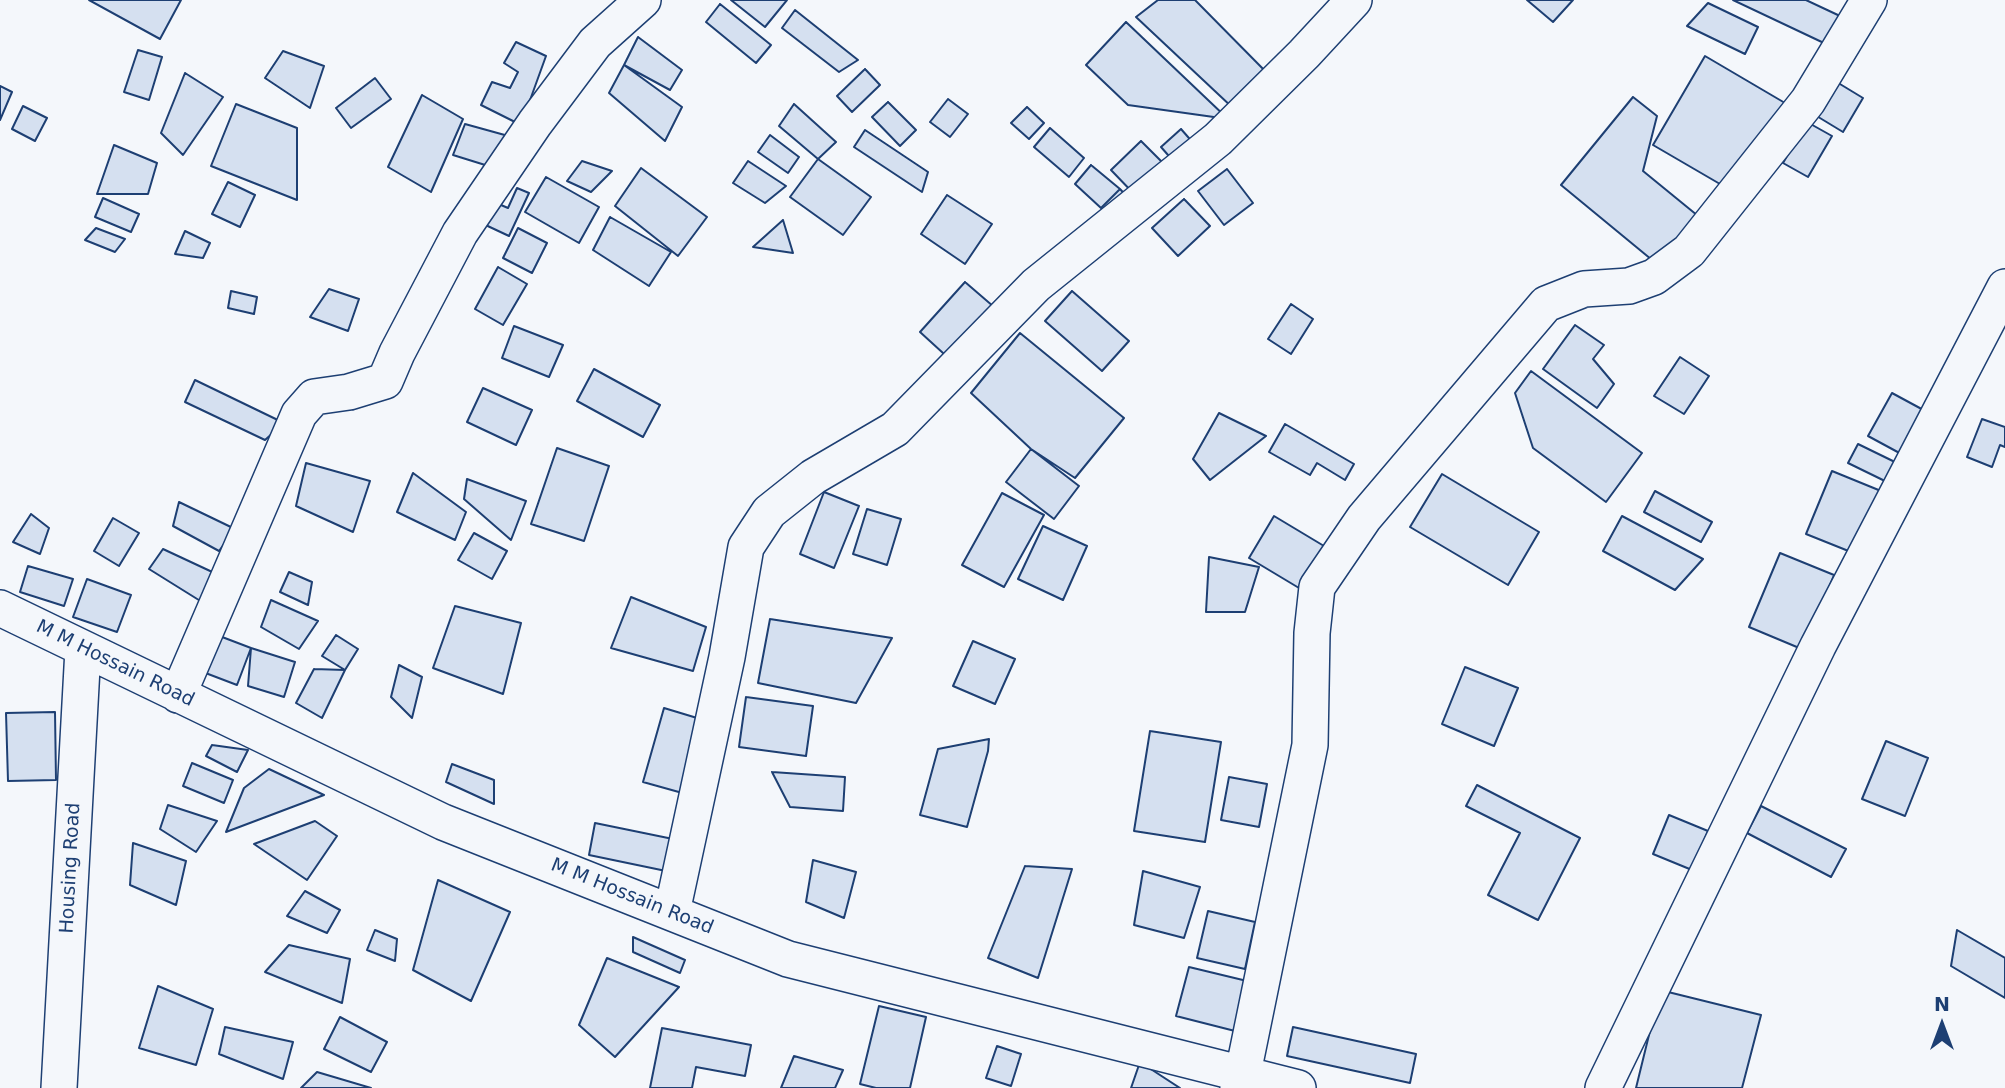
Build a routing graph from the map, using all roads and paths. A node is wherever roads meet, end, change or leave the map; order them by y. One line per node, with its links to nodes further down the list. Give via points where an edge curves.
1 (643, 0): 7 (street, via 595,43 535,122 460,233 385,381 314,397 299,415)
2 (1354, 0): 8 (street, via 1217,139 1036,285 895,429 813,477 769,512 746,547)
3 (1869, 0): 9 (street, via 1808,101 1689,251 1654,277 1629,286 1584,289 1546,304 1364,518 1317,587 1310,745)
4 (2005, 287): 12 (street, via 1818,646)
5 (0, 608): 6 (street, M M Hossain Road)
6 (83, 649): 7 (street, M M Hossain Road); 10 (street, Housing Road)
7 (178, 695): 8 (street, M M Hossain Road, via 443,822)
8 (672, 912): 9 (street, M M Hossain Road, via 788,959)
9 (1240, 1080): 11 (street, M M Hossain Road)
10 (60, 1088)
11 (1298, 1088)
12 (1603, 1088)

